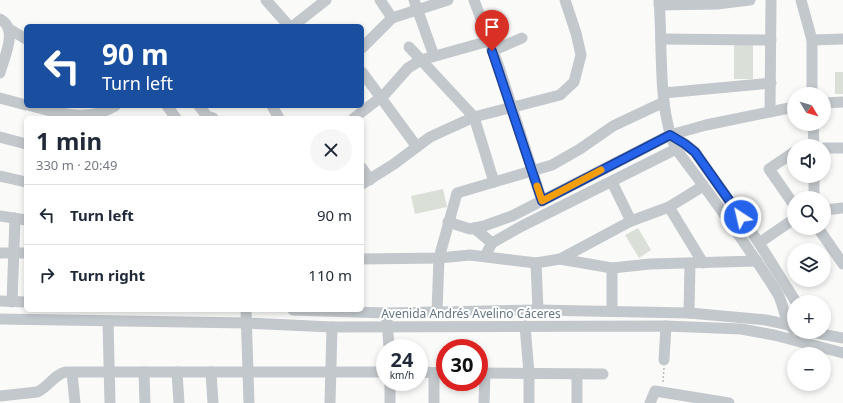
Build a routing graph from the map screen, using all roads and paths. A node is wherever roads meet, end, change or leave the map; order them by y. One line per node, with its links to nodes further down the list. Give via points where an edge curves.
1 (266, 0): 15 (street)
2 (326, 0): 16 (street)
3 (380, 0): 13 (street)
4 (448, 0): 12 (street)
5 (474, 0): 25 (street)
6 (564, 0): 39 (street, via 581,55 574,82 560,94)
7 (750, 0): 10 (street)
8 (771, 0): 22 (street)
9 (801, 0): 23 (street)
10 (699, 2): 11 (street)
11 (659, 3): 20 (street)
12 (415, 5): 13 (street); 27 (street)
13 (392, 18): 24 (street)
14 (0, 19): 17 (street)
15 (287, 24)
16 (296, 24)
17 (9, 29): 18 (street); 29 (street, via 11,34)
18 (24, 38)
19 (522, 38): 25 (street)
20 (661, 39): 22 (street); 33 (street)
21 (843, 39): 23 (street)
22 (771, 40): 31 (street)
23 (812, 40): 32 (street)
24 (364, 46)
25 (491, 46): 27 (street); 39 (street)
26 (410, 47): 28 (street)
27 (434, 56): 28 (street)
28 (421, 60): 35 (street, via 408,68); 49 (street)
29 (0, 73)
30 (364, 75): 35 (street)
31 (770, 84): 33 (street); 44 (street)
32 (812, 87)
33 (664, 97): 50 (street); 58 (street, via 552,165)
34 (0, 98): 38 (street)
35 (380, 98): 48 (street); 53 (street)
36 (843, 102): 37 (street)
37 (831, 103)
38 (24, 104)
39 (512, 107): 49 (street); 58 (street)
40 (38, 108): 45 (street)
41 (110, 108): 46 (street)
42 (201, 108): 47 (street)
43 (787, 108): 44 (street)
44 (770, 111): 50 (street)
45 (68, 116)
46 (87, 116)
47 (207, 116)
48 (357, 116)
49 (474, 117): 53 (street, via 430,137); 62 (street)
50 (670, 135): 56 (street); 66 (street); 78 (street, via 695,152)
51 (0, 137): 52 (street)
52 (24, 143)
53 (417, 147): 61 (street)
54 (831, 148): 55 (street)
55 (843, 148)
56 (676, 149): 63 (street); 64 (street)
57 (787, 157): 65 (street, via 769,169)
58 (532, 170): 62 (street); 66 (street)
59 (0, 176): 60 (street)
60 (24, 182)
61 (366, 182)
62 (494, 182): 73 (street, via 457,193)
63 (612, 182): 72 (street); 77 (street)
64 (703, 186): 67 (street); 85 (street)
65 (787, 195)
66 (542, 201): 75 (street, via 512,216)
67 (669, 207): 72 (street); 88 (street)
68 (843, 208): 69 (street)
69 (831, 209)
70 (0, 216): 71 (street)
71 (20, 219): 80 (street)
72 (631, 221): 84 (street)
73 (448, 222): 75 (street); 82 (street)
74 (787, 224): 78 (street)
75 (474, 228): 77 (street)
76 (823, 235): 89 (street)
77 (492, 243): 81 (street)
78 (759, 243): 91 (street)
79 (0, 253): 80 (street)
80 (20, 253): 93 (street)
81 (485, 256): 82 (street); 86 (street)
82 (439, 258): 83 (street); 99 (street)
83 (364, 259)
84 (560, 260): 86 (street); 90 (street)
85 (757, 261): 88 (street); 102 (street, via 779,295)
86 (536, 263): 95 (street)
87 (690, 263): 88 (street); 90 (street); 100 (street)
88 (703, 263)
89 (843, 264)
90 (612, 268): 96 (street)
91 (792, 295)
92 (0, 301): 93 (street)
93 (12, 302): 94 (street)
94 (24, 302)
95 (538, 310): 96 (street, Avenida Andrés Avelino Cáceres); 99 (street, Avenida Andrés Avelino Cáceres)
96 (612, 311): 100 (street, Avenida Andrés Avelino Cáceres)
97 (246, 312): 105 (street)
98 (362, 312): 101 (street, Avenida Andrés Avelino Cáceres)
99 (437, 312): 101 (street, Avenida Andrés Avelino Cáceres)
100 (689, 312): 109 (street, Avenida Andrés Avelino Cáceres, via 766,320)
101 (387, 313): 106 (street)
102 (787, 314)
103 (0, 319): 104 (street, Avenida Andrés Avelino Cáceres)
104 (108, 321): 105 (street, Avenida Andrés Avelino Cáceres); 118 (street)
105 (246, 323): 110 (street, Avenida Andrés Avelino Cáceres); 122 (street)
106 (387, 326): 107 (street, Avenida Andrés Avelino Cáceres); 110 (street, Avenida Andrés Avelino Cáceres); 113 (street)
107 (525, 326): 108 (street, Avenida Andrés Avelino Cáceres); 127 (street)
108 (666, 326): 115 (street, Avenida Andrés Avelino Cáceres, via 741,329); 117 (street)
109 (787, 326)
110 (332, 327): 125 (street)
111 (831, 336): 112 (street)
112 (843, 338)
113 (388, 339)
114 (801, 339): 115 (street)
115 (804, 343): 116 (street, Avenida Andrés Avelino Cáceres)
116 (843, 353)
117 (664, 360): 134 (path)
118 (109, 372): 119 (street); 124 (street); 136 (street)
119 (144, 372): 120 (street); 137 (street)
120 (177, 372): 121 (street); 138 (street)
121 (211, 372): 122 (street); 139 (street)
122 (248, 372): 125 (street); 140 (street)
123 (376, 372): 125 (street)
124 (72, 373): 133 (street, via 61,373 37,392); 135 (street)
125 (331, 373): 141 (street)
126 (488, 373): 127 (street)
127 (529, 373): 128 (street); 145 (street)
128 (577, 374): 129 (street); 146 (street)
129 (603, 374)
130 (390, 391): 142 (street)
131 (436, 391): 143 (street)
132 (483, 391): 144 (street)
133 (0, 396)
134 (669, 396): 147 (street, via 655,391); 148 (street)
135 (75, 403)
136 (110, 403)
137 (145, 403)
138 (179, 403)
139 (213, 403)
140 (249, 403)
141 (330, 403)
142 (390, 403)
143 (434, 403)
144 (484, 403)
145 (529, 403)
146 (577, 403)
147 (650, 403)
148 (729, 403)

